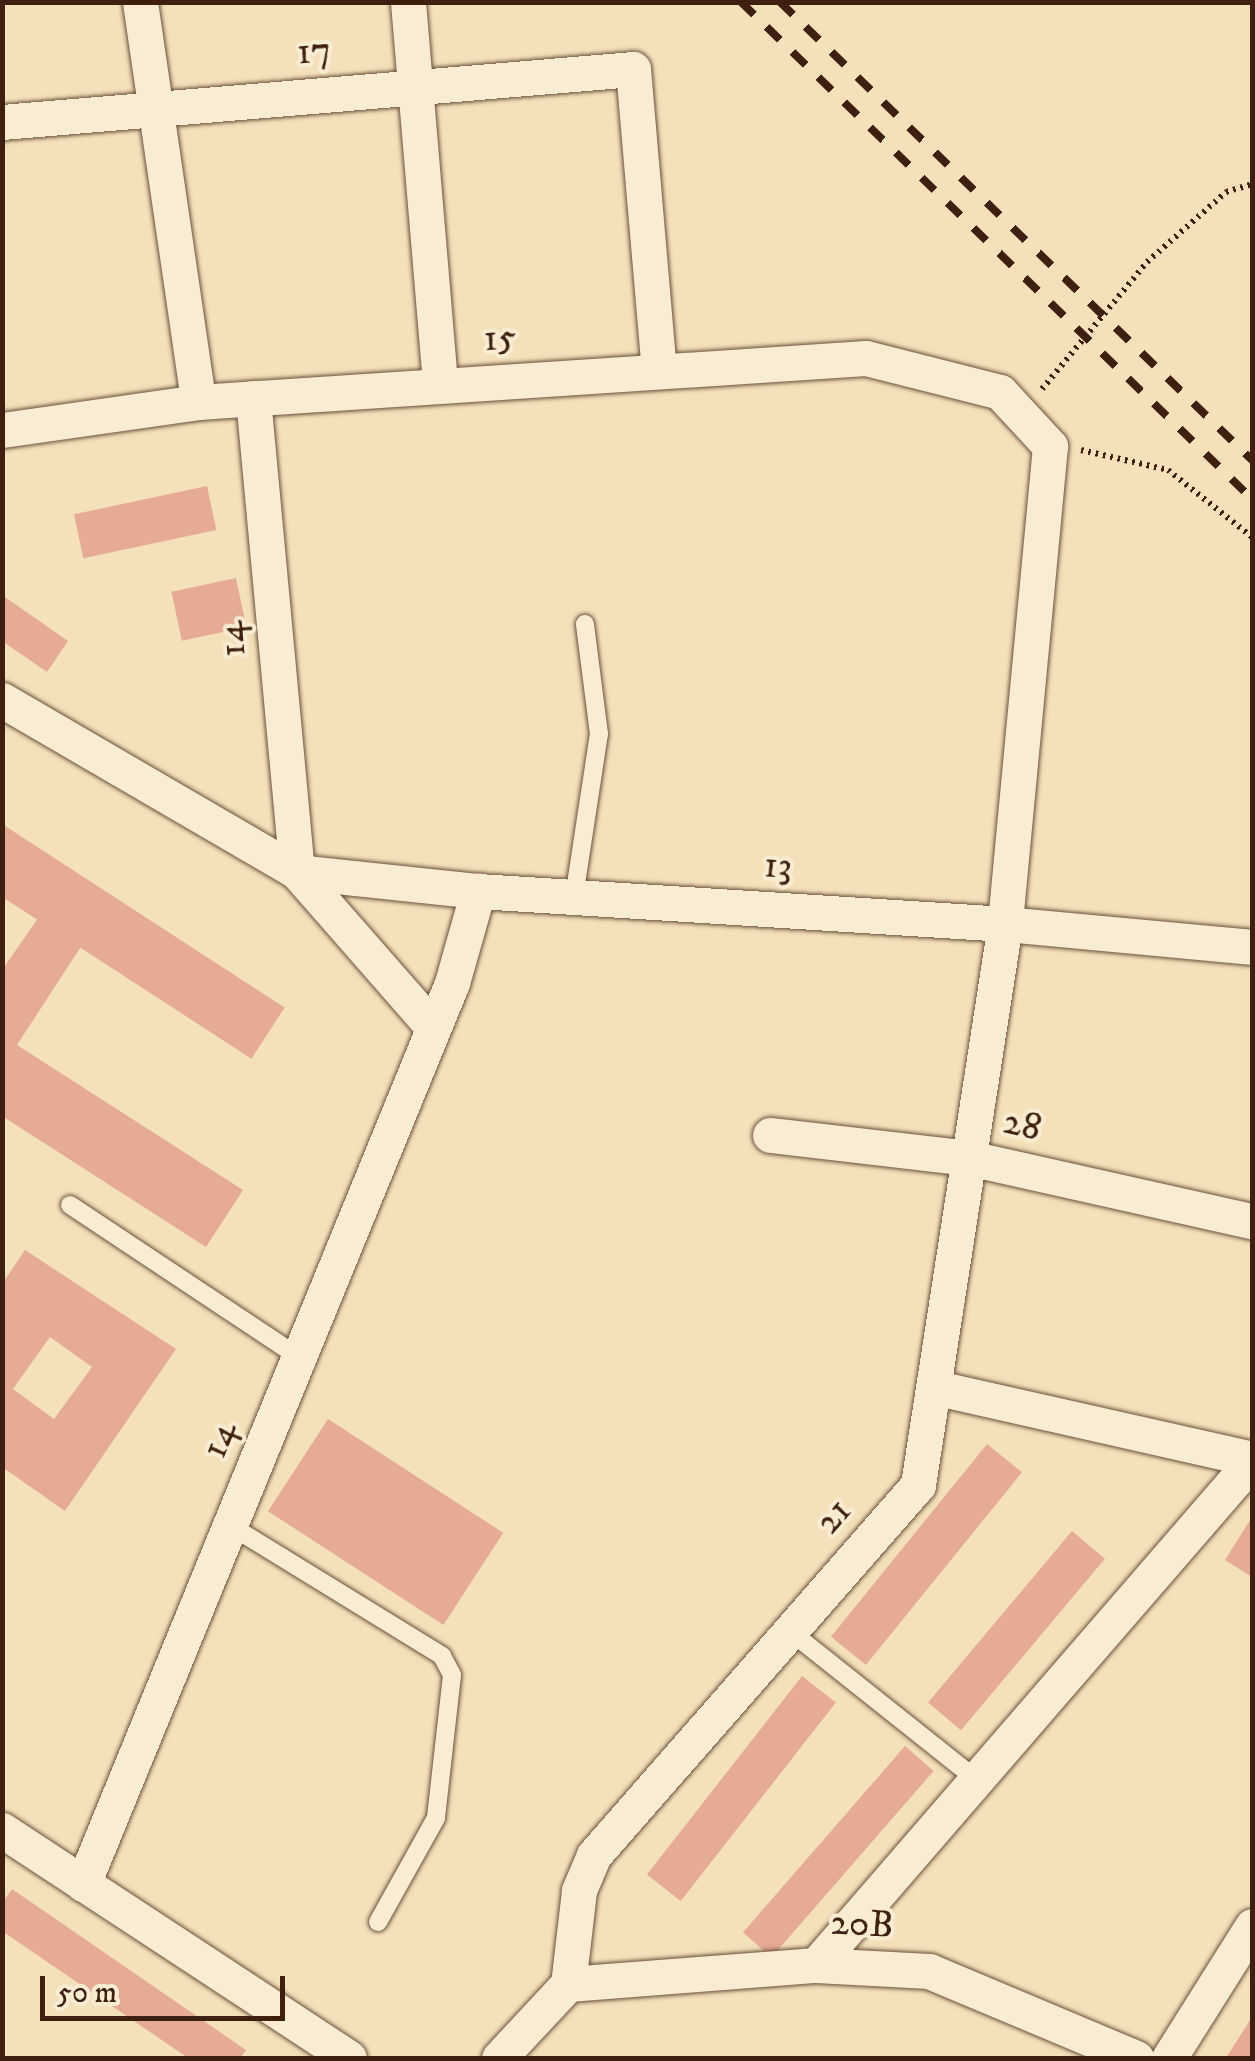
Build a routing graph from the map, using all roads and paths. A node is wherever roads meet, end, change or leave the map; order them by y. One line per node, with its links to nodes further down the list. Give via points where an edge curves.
1 (140, 2): 4 (street)
2 (408, 2): 3 (street)
3 (417, 86): 4 (street, 17); 7 (street, 17, via 633,68); 8 (street)
4 (155, 108): 5 (street, 17); 10 (street)
5 (2, 122)
6 (1252, 184): 11 (path, via 1226,192 1146,262)
7 (659, 371): 8 (street, 15); 11 (street, 15, via 866,358)
8 (440, 386): 9 (street, 15)
9 (253, 398): 10 (street, 15); 17 (street, 14)
10 (198, 402): 12 (street, 15)
11 (1010, 404): 13 (street)
12 (2, 430)
13 (1050, 446): 14 (path, via 1123,455 1168,470); 20 (street, 21)
14 (1252, 538)
15 (585, 624): 19 (lane, via 599,734)
16 (2, 700): 17 (street, 13)
17 (297, 872): 18 (street, 13); 22 (street, 13)
18 (478, 891): 19 (street, 13); 22 (street, 14, via 452,983)
19 (574, 896): 20 (street, 13)
20 (1006, 924): 21 (street, 13); 24 (street, 21)
21 (1252, 947)
22 (432, 1026): 27 (street, 14)
23 (770, 1134): 24 (street, 28)
24 (969, 1158): 26 (street, 28); 28 (street, 21)
25 (70, 1205): 27 (lane)
26 (1252, 1221)
27 (300, 1358): 30 (street, 14)
28 (934, 1386): 29 (street); 31 (street, 21, via 918,1485)
29 (1252, 1460): 32 (street)
30 (231, 1526): 34 (street, 14); 35 (lane, via 442,1656 452,1676 436,1818)
31 (791, 1632): 32 (lane); 38 (street, 21, via 594,1855 579,1891)
32 (978, 1780): 37 (street)
33 (2, 1830): 34 (street)
34 (83, 1884): 39 (street)
35 (378, 1922)
36 (1252, 1926): 42 (street)
37 (816, 1964): 38 (street, 20B); 41 (street, 20B, via 929,1971)
38 (568, 1984): 40 (street)
39 (348, 2058)
40 (499, 2058)
41 (1136, 2058)
42 (1168, 2058)

